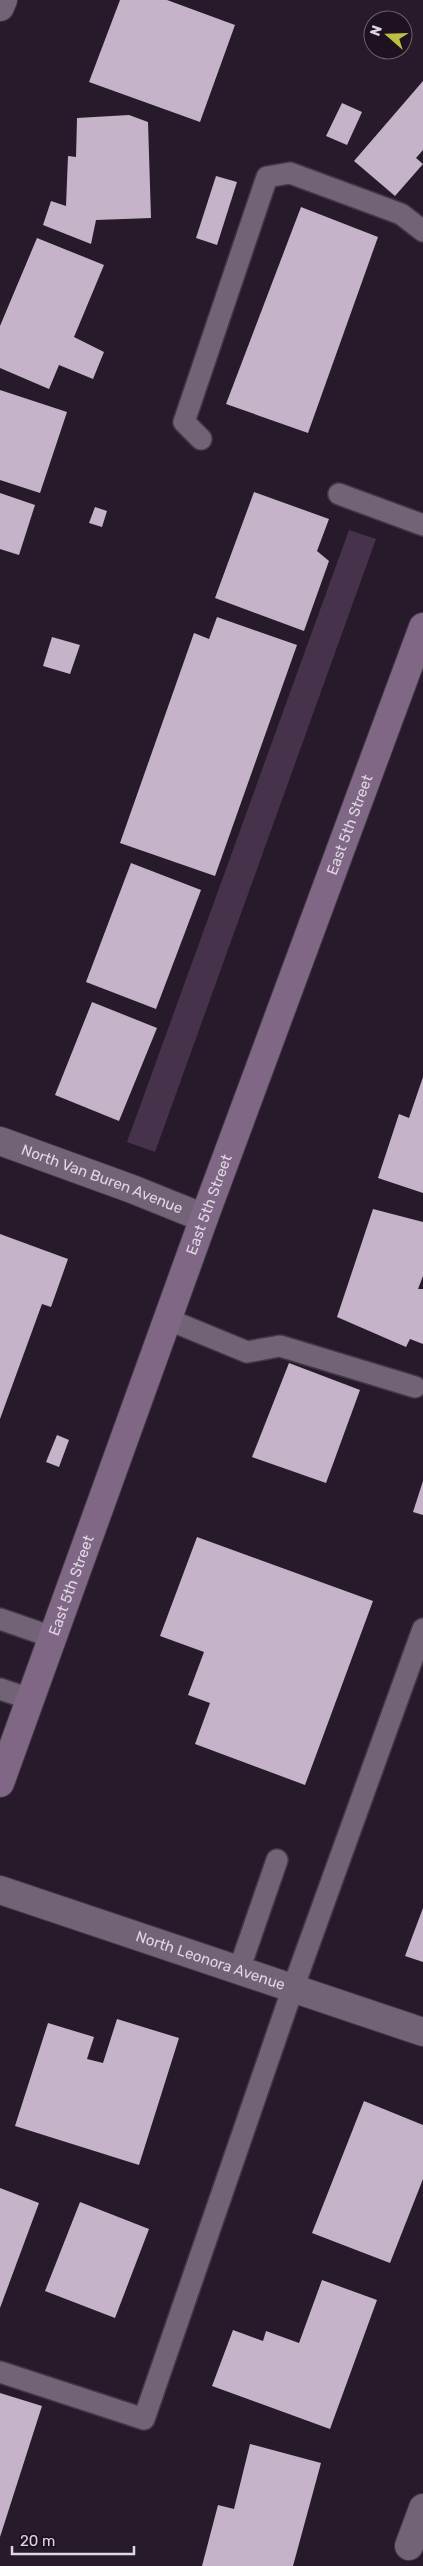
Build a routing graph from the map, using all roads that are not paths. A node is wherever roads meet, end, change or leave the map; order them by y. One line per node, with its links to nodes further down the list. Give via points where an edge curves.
1 (3, 0): 2 (street)
2 (0, 7)
3 (423, 231): 4 (lane, via 401,214 290,173 267,177 184,422)
4 (201, 439)
5 (339, 494): 6 (lane)
6 (423, 525)
7 (423, 627): 9 (street, East 5th Street)
8 (0, 1141): 9 (street, North Van Buren Avenue)
9 (204, 1218): 10 (street, East 5th Street)
10 (167, 1319): 11 (lane, via 247,1352 280,1346); 14 (street, East 5th Street)
11 (415, 1387)
12 (0, 1619): 14 (lane)
13 (423, 1629): 21 (lane)
14 (52, 1637): 16 (street, East 5th Street)
15 (0, 1689): 16 (lane)
16 (30, 1699): 17 (street, East 5th Street)
17 (0, 1783)
18 (277, 1860): 20 (lane)
19 (0, 1890): 20 (street, North Leonora Avenue)
20 (239, 1970): 21 (street, North Leonora Avenue)
21 (293, 1988): 22 (street, North Leonora Avenue); 23 (lane, via 144,2419)
22 (423, 2032)
23 (0, 2372)
24 (423, 2508): 25 (street)
25 (409, 2546)

